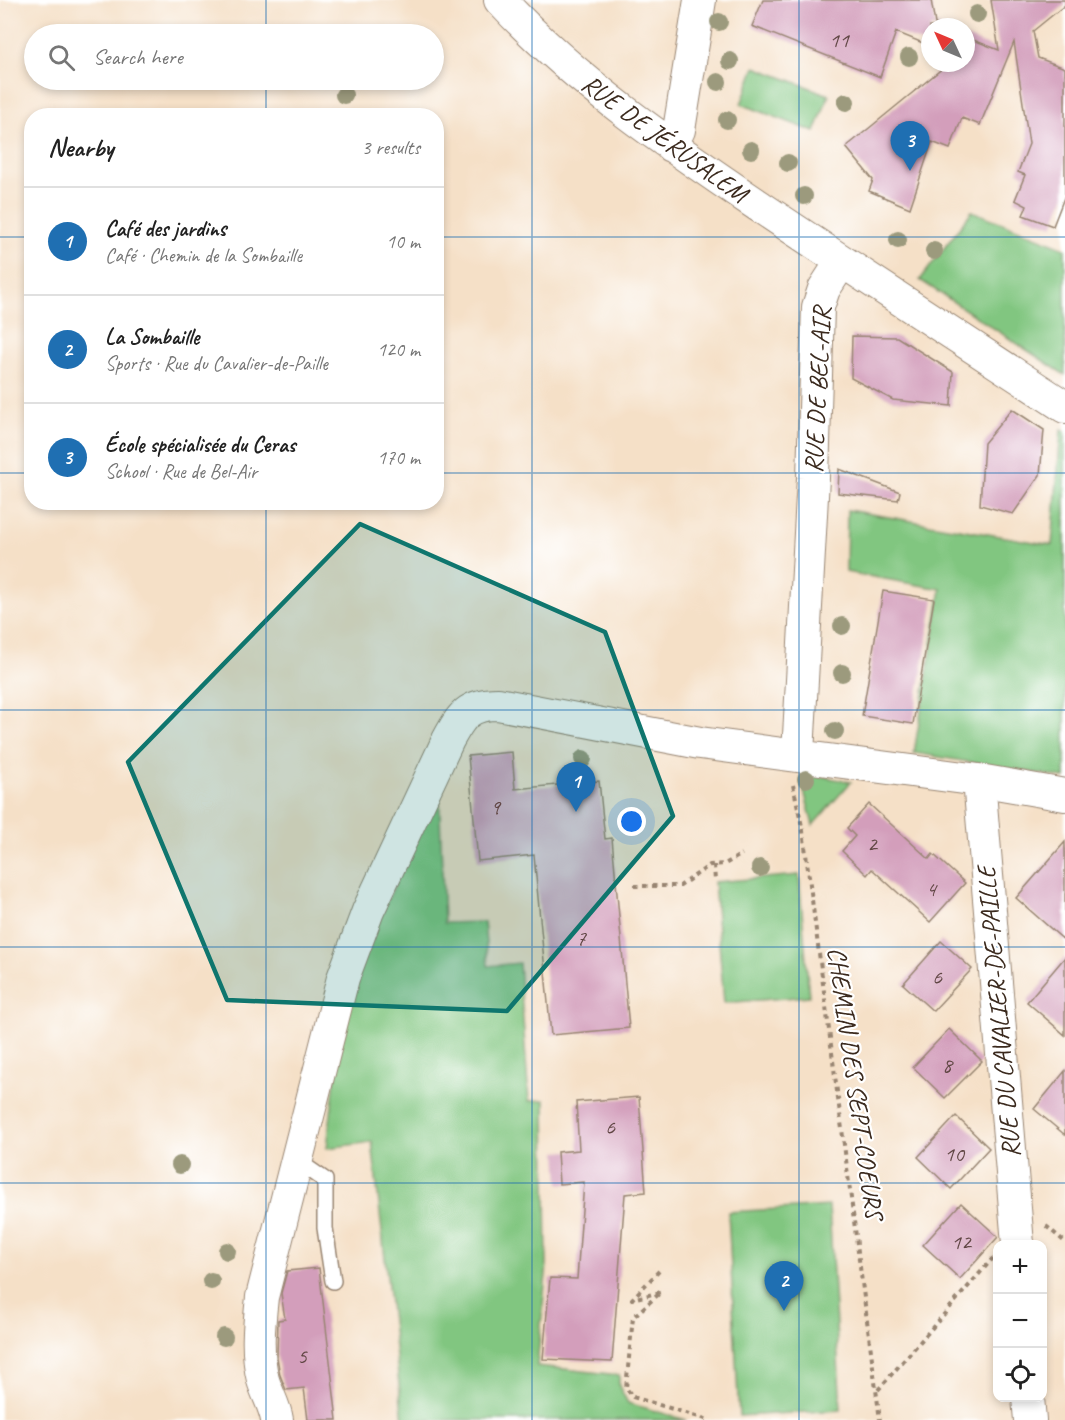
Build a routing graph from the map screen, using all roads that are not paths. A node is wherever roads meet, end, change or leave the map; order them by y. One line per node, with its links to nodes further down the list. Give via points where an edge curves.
1 (500, 0): 3 (street, RUE DE JÉRUSALEM, via 557,57)
2 (700, 0): 3 (street, via 679,130)
3 (671, 146): 4 (street, RUE DE JÉRUSALEM)
4 (842, 261): 5 (street); 6 (street, RUE DE BEL-AIR, via 824,289 818,307 813,478)
5 (1065, 407)
6 (793, 754): 7 (street); 9 (street, via 700,743 498,704 481,704 467,711 448,740 354,946)
7 (979, 780): 8 (street); 10 (street, RUE DU CAVALIER-DE-PAILLE)
8 (1065, 795)
9 (296, 1160): 11 (lane, via 325,1179 325,1228); 13 (street, via 267,1272 258,1341 263,1381)
10 (1018, 1240)
11 (333, 1281)
12 (1028, 1402): 14 (street)
13 (277, 1420)
14 (1030, 1420)

